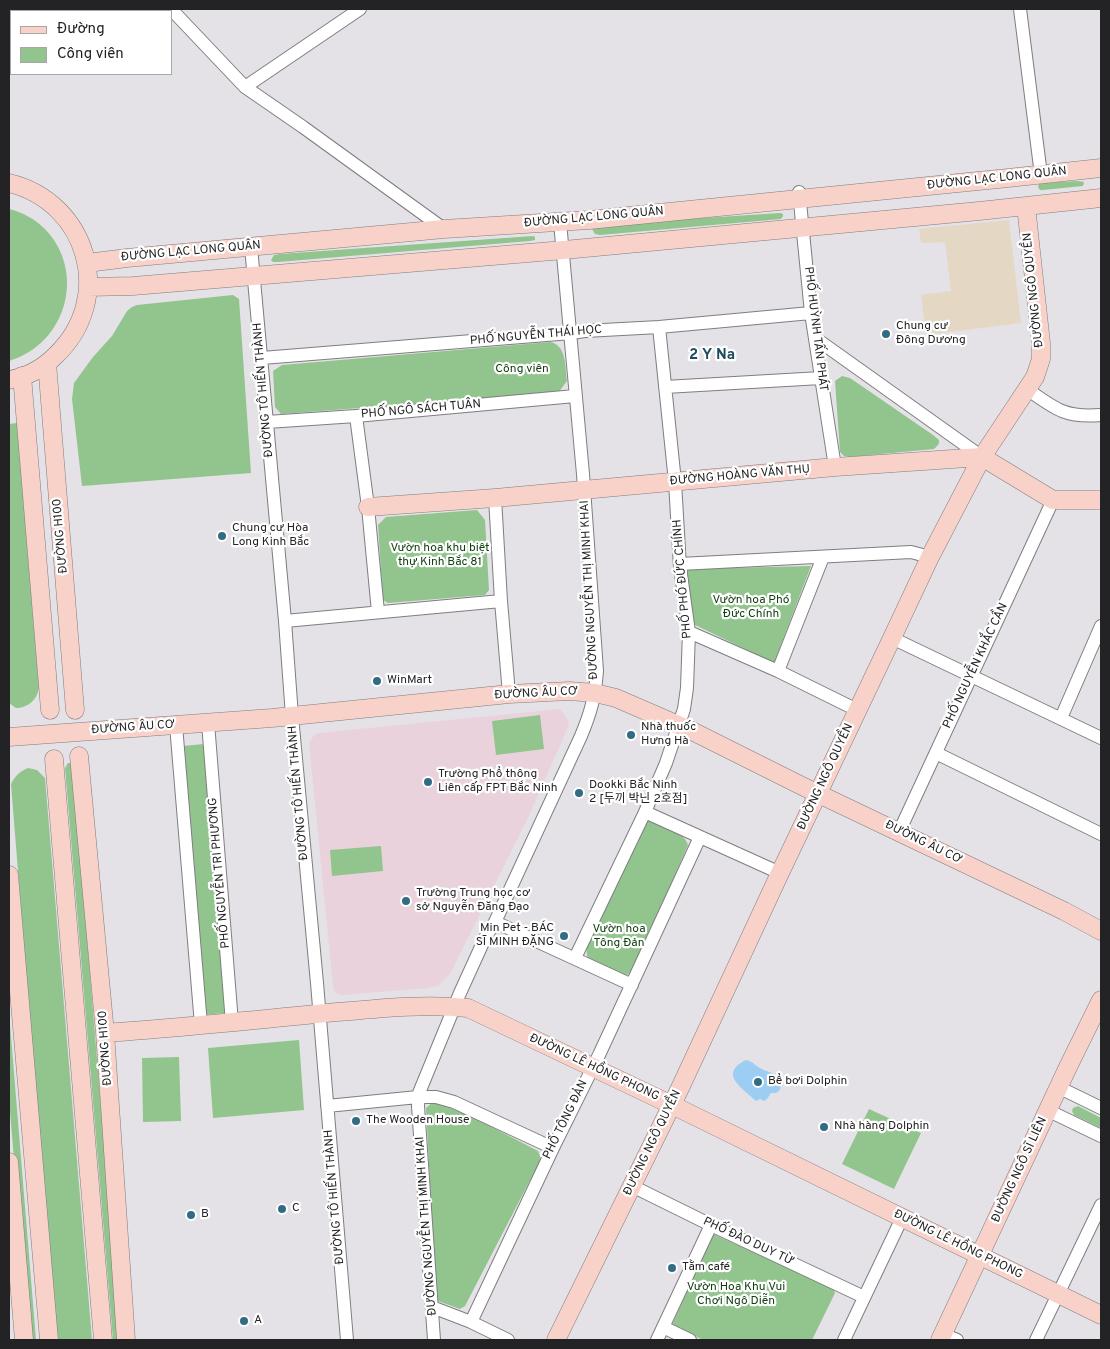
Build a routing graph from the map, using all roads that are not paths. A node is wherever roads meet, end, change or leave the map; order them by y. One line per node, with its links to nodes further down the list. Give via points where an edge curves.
1 (360, 9): 4 (street)
2 (1020, 9): 6 (street)
3 (172, 10): 4 (street)
4 (245, 87): 13 (street)
5 (1101, 168): 6 (main road, ĐƯỜNG LẠC LONG QUÂN)
6 (1040, 175): 8 (main road, ĐƯỜNG LẠC LONG QUÂN)
7 (9, 183): 16 (main road, via 36,192 63,214 82,244)
8 (799, 195): 11 (main road, ĐƯỜNG LẠC LONG QUÂN); 12 (street, PHỐ HUỲNH TẤN PHÁT)
9 (1101, 198): 10 (main road)
10 (1026, 206): 12 (main road); 28 (main road, ĐƯỜNG NGÔ QUYỀN, via 1041,343 1035,377)
11 (560, 222): 13 (main road, ĐƯỜNG LẠC LONG QUÂN); 15 (street, ĐƯỜNG NGUYỄN THỊ MINH KHAI)
12 (803, 228): 15 (main road); 19 (street, PHỐ HUỲNH TẤN PHÁT)
13 (444, 229): 14 (main road, ĐƯỜNG LẠC LONG QUÂN)
14 (251, 247): 16 (main road, ĐƯỜNG LẠC LONG QUÂN); 17 (street, ĐƯỜNG TÔ HIẾN THÀNH)
15 (564, 250): 17 (main road); 21 (street, ĐƯỜNG NGUYỄN THỊ MINH KHAI)
16 (87, 263): 18 (main road)
17 (254, 276): 18 (main road); 23 (street, ĐƯỜNG TÔ HIẾN THÀNH)
18 (88, 287): 24 (main road, via 78,327)
19 (811, 314): 20 (street, PHỐ NGUYỄN THÁI HỌC); 22 (street, PHỐ HUỲNH TẤN PHÁT)
20 (659, 327): 21 (street, PHỐ NGUYỄN THÁI HỌC); 27 (street, PHỐ PHÓ ĐỨC CHÍNH)
21 (571, 333): 23 (street, PHỐ NGUYỄN THÁI HỌC); 29 (street, ĐƯỜNG NGUYỄN THỊ MINH KHAI)
22 (815, 338): 26 (street, PHỐ HUỲNH TẤN PHÁT); 33 (street)
23 (262, 358): 32 (street, ĐƯỜNG TÔ HIẾN THÀNH)
24 (47, 363): 25 (main road); 55 (main road, ĐƯỜNG H100)
25 (16, 378): 54 (main road, ĐƯỜNG H100)
26 (821, 378): 27 (street); 34 (street, PHỐ HUỲNH TẤN PHÁT)
27 (665, 388): 35 (street, PHỐ PHÓ ĐỨC CHÍNH)
28 (1027, 389): 30 (street, via 1065,413); 33 (main road, ĐƯỜNG NGÔ QUYỀN)
29 (575, 396): 31 (street, PHỐ NGÔ SÁCH TUÂN); 36 (street, ĐƯỜNG NGUYỄN THỊ MINH KHAI)
30 (1101, 415)
31 (356, 416): 32 (street, PHỐ NGÔ SÁCH TUÂN); 40 (street)
32 (267, 422): 46 (street, ĐƯỜNG TÔ HIẾN THÀNH)
33 (982, 457): 34 (main road, ĐƯỜNG HOÀNG VĂN THỤ); 38 (main road); 42 (main road, ĐƯỜNG NGÔ QUYỀN)
34 (835, 467): 35 (main road, ĐƯỜNG HOÀNG VĂN THỤ)
35 (675, 482): 36 (main road, ĐƯỜNG HOÀNG VĂN THỤ); 43 (street, PHỐ PHÓ ĐỨC CHÍNH)
36 (584, 489): 37 (main road, ĐƯỜNG HOÀNG VĂN THỤ); 52 (street, ĐƯỜNG NGUYỄN THỊ MINH KHAI)
37 (494, 498): 40 (main road, ĐƯỜNG HOÀNG VĂN THỤ); 44 (street)
38 (1053, 500): 39 (main road); 51 (street, PHỐ NGUYỄN KHẮC CẦN)
39 (1101, 500)
40 (368, 507): 45 (street)
41 (823, 557): 42 (street, via 911,552); 43 (street); 50 (street)
42 (930, 557): 49 (main road, ĐƯỜNG NGÔ QUYỀN)
43 (680, 564): 48 (street, PHỐ PHÓ ĐỨC CHÍNH)
44 (500, 601): 45 (street); 53 (street)
45 (378, 612): 46 (street)
46 (284, 621): 57 (street, ĐƯỜNG TÔ HIẾN THÀNH)
47 (1101, 626): 58 (street)
48 (689, 632): 50 (street); 61 (street, PHỐ PHÓ ĐỨC CHÍNH, via 687,688)
49 (892, 638): 51 (street); 56 (main road, ĐƯỜNG NGÔ QUYỀN)
50 (778, 670): 56 (street)
51 (971, 677): 58 (street); 64 (street, PHỐ NGUYỄN KHẮC CẦN)
52 (595, 693): 53 (main road, ĐƯỜNG ÂU CƠ); 61 (main road, ĐƯỜNG ÂU CƠ, via 616,698); 74 (street, ĐƯỜNG NGUYỄN THỊ MINH KHAI, via 581,736)
53 (509, 694): 57 (main road, ĐƯỜNG ÂU CƠ)
54 (50, 710)
55 (75, 710)
56 (857, 710): 67 (main road, ĐƯỜNG NGÔ QUYỀN)
57 (292, 716): 59 (main road, ĐƯỜNG ÂU CƠ); 80 (street, ĐƯỜNG TÔ HIẾN THÀNH)
58 (1060, 718): 63 (street)
59 (208, 723): 60 (main road, ĐƯỜNG ÂU CƠ); 81 (street, PHỐ NGUYỄN TRI PHƯƠNG)
60 (176, 725): 62 (main road, ĐƯỜNG ÂU CƠ); 82 (street)
61 (680, 726): 67 (main road, ĐƯỜNG ÂU CƠ); 68 (street, PHỐ PHÓ ĐỨC CHÍNH)
62 (9, 737)
63 (1101, 738)
64 (936, 753): 69 (street, PHỐ NGUYỄN KHẮC CẦN); 70 (street)
65 (79, 756): 83 (main road, ĐƯỜNG H100)
66 (54, 759): 108 (main road)
67 (818, 793): 69 (main road, ĐƯỜNG ÂU CƠ); 72 (main road, ĐƯỜNG NGÔ QUYỀN)
68 (645, 812): 71 (street); 76 (street, PHỐ PHÓ ĐỨC CHÍNH)
69 (899, 832): 75 (main road, ĐƯỜNG ÂU CƠ)
70 (1101, 834)
71 (700, 837): 72 (street); 77 (street, PHỐ TÔNG ĐẢN)
72 (780, 873): 87 (main road, ĐƯỜNG NGÔ QUYỀN)
73 (9, 875): 107 (main road)
74 (495, 922): 76 (street); 79 (street, ĐƯỜNG NGUYỄN THỊ MINH KHAI)
75 (1101, 931)
76 (575, 958): 77 (street)
77 (632, 985): 84 (street, PHỐ TÔNG ĐẢN)
78 (1101, 1000): 85 (main road, ĐƯỜNG NGÔ SĨ LIÊN)
79 (454, 1007): 80 (main road, ĐƯỜNG LÊ HỒNG PHONG); 84 (main road, ĐƯỜNG LÊ HỒNG PHONG, via 468,1008); 86 (street, ĐƯỜNG NGUYỄN THỊ MINH KHAI)
80 (320, 1014): 81 (main road, ĐƯỜNG LÊ HỒNG PHONG); 88 (street, ĐƯỜNG TÔ HIẾN THÀNH)
81 (232, 1023): 82 (main road, ĐƯỜNG LÊ HỒNG PHONG)
82 (201, 1026): 83 (main road, ĐƯỜNG LÊ HỒNG PHONG)
83 (105, 1033): 109 (main road, ĐƯỜNG H100)
84 (592, 1068): 87 (main road, ĐƯỜNG LÊ HỒNG PHONG); 92 (street, PHỐ TÔNG ĐẢN)
85 (1058, 1087): 89 (street); 90 (main road, ĐƯỜNG NGÔ SĨ LIÊN)
86 (418, 1097): 88 (street); 92 (street, via 451,1101); 101 (street, ĐƯỜNG NGUYỄN THỊ MINH KHAI)
87 (672, 1105): 94 (main road, ĐƯỜNG NGÔ QUYỀN); 96 (main road, ĐƯỜNG LÊ HỒNG PHONG)
88 (327, 1106): 110 (street, ĐƯỜNG TÔ HIẾN THÀNH)
89 (1101, 1108)
90 (1047, 1110): 91 (street); 98 (main road, ĐƯỜNG NGÔ SĨ LIÊN)
91 (1101, 1136)
92 (553, 1148): 103 (street, PHỐ TÔNG ĐẢN)
93 (9, 1162): 106 (main road)
94 (632, 1186): 97 (street, PHỐ ĐÀO DUY TỪ); 113 (main road, ĐƯỜNG NGÔ QUYỀN)
95 (1101, 1206): 99 (street)
96 (902, 1218): 98 (main road, ĐƯỜNG LÊ HỒNG PHONG); 100 (street)
97 (711, 1225): 100 (street, PHỐ ĐÀO DUY TỪ); 104 (street)
98 (980, 1255): 99 (main road, ĐƯỜNG LÊ HỒNG PHONG); 105 (main road, ĐƯỜNG NGÔ SĨ LIÊN)
99 (1058, 1293): 102 (main road, ĐƯỜNG LÊ HỒNG PHONG); 117 (street)
100 (864, 1297): 116 (street)
101 (432, 1307): 103 (street); 111 (street, ĐƯỜNG NGUYỄN THỊ MINH KHAI)
102 (1101, 1315)
103 (471, 1322): 112 (street)
104 (663, 1327): 114 (street); 115 (street)
105 (947, 1338)
106 (24, 1340)
107 (49, 1340)
108 (103, 1340)
109 (126, 1340)
110 (347, 1340)
111 (434, 1340)
112 (508, 1340)
113 (556, 1340)
114 (657, 1340)
115 (690, 1340)
116 (844, 1340)
117 (1036, 1340)

